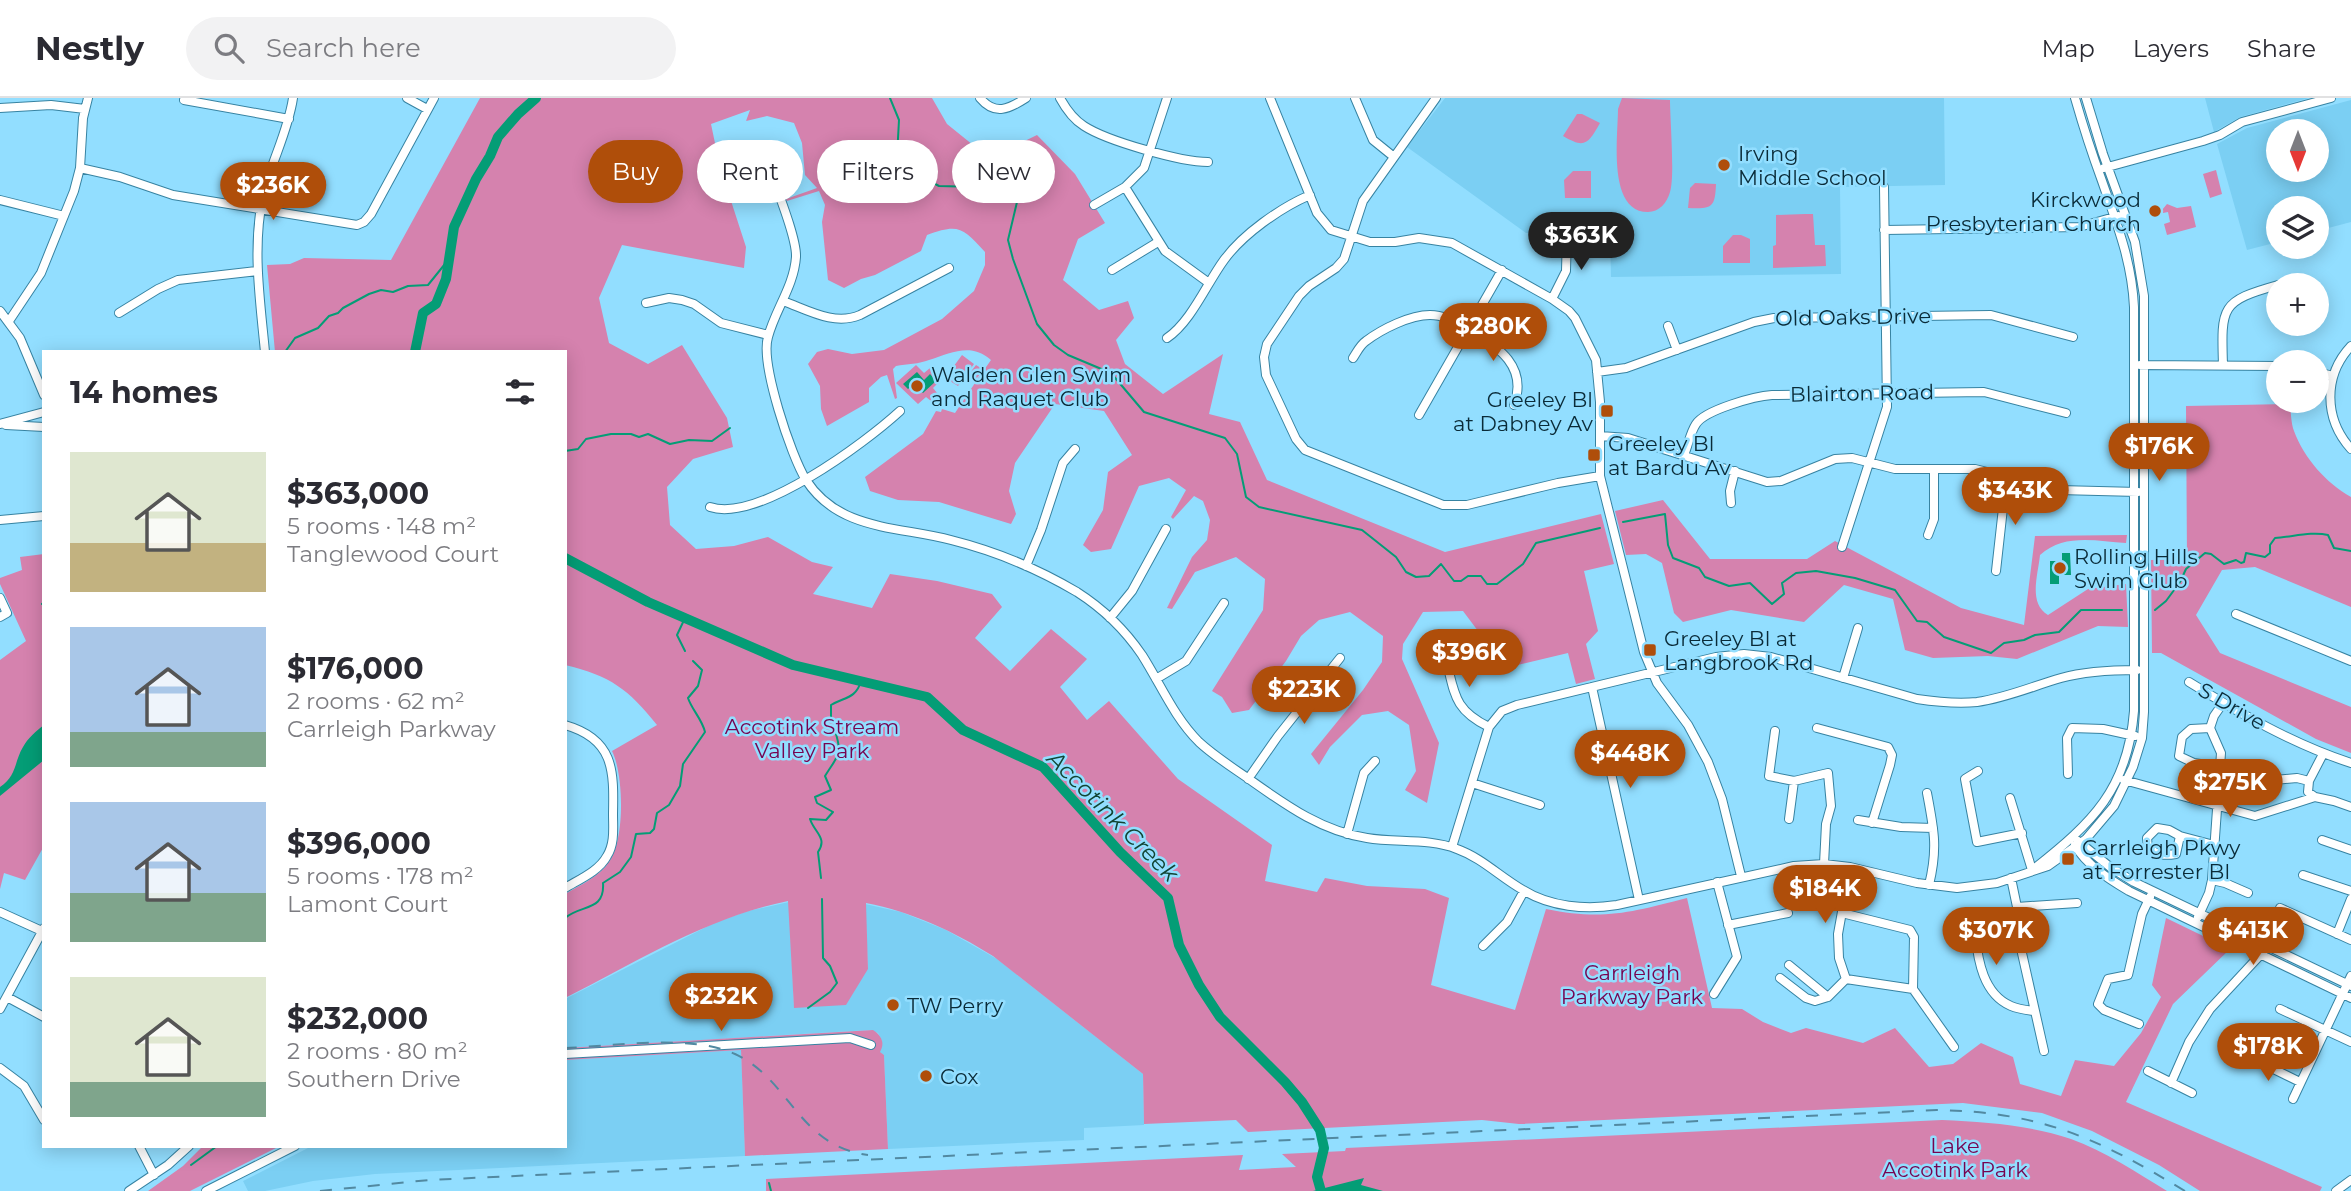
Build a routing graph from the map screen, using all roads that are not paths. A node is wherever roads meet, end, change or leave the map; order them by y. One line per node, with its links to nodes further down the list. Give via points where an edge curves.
1 (88, 98): 17 (street)
2 (293, 98): 19 (street)
3 (407, 98): 18 (street)
4 (434, 98): 18 (street)
5 (980, 98): 6 (street, via 988,107 1001,110)
6 (1026, 98)
7 (1060, 98): 20 (street, via 1086,127)
8 (1167, 98): 20 (street)
9 (1270, 98): 28 (street)
10 (1355, 98): 21 (street, via 1370,135)
11 (1436, 98): 21 (street)
12 (2076, 98): 25 (street)
13 (2086, 98): 23 (street)
14 (2331, 98): 23 (street, via 2242,122 2213,138)
15 (184, 100): 19 (street)
16 (0, 108): 17 (street)
17 (85, 108): 24 (street)
18 (427, 109): 32 (street, via 364,222 352,226)
19 (289, 120): 32 (street)
20 (1151, 151): 22 (street, via 1189,162); 26 (street, via 1144,167)
21 (1394, 157): 38 (street, via 1363,201)
22 (1208, 162)
23 (2107, 166): 25 (street); 33 (street)
24 (80, 168): 32 (street, via 173,195); 34 (street)
25 (2098, 170): 35 (street)
26 (1125, 187): 31 (street); 39 (street)
27 (1884, 187): 36 (street)
28 (1310, 195): 38 (street, via 1326,225); 44 (street, via 1283,208 1241,242)
29 (0, 200): 34 (street)
30 (781, 203): 47 (street, via 796,251)
31 (1094, 205)
32 (261, 209): 43 (street)
33 (2125, 214): 35 (street); 63 (street, via 2142,274)
34 (64, 216): 52 (street, via 41,273)
35 (2115, 217): 36 (street, via 2079,227); 62 (street, via 2132,275)
36 (1884, 230): 51 (street)
37 (1567, 233): 46 (street, via 1566,271)
38 (1351, 238): 42 (street, via 1442,240); 85 (street, via 1339,266 1299,296 1265,351 1266,376 1302,446 1449,506)
39 (1158, 242): 41 (street); 44 (street)
40 (949, 268): 47 (street, via 846,320)
41 (1112, 270)
42 (1502, 270): 46 (street); 54 (street)
43 (257, 271): 50 (street, via 178,280); 59 (street)
44 (1209, 283): 57 (street, via 1180,327)
45 (2266, 289): 64 (street, via 2244,295 2228,307 2223,320)
46 (1552, 299): 66 (street, via 1575,318)
47 (783, 301): 55 (street)
48 (646, 303): 55 (street, via 682,300 721,323)
49 (0, 311): 52 (street)
50 (119, 313)
51 (1886, 316): 56 (street, Old Oaks Drive, via 1992,315); 60 (street, Old Oaks Drive, via 1766,318); 70 (street)
52 (9, 321): 69 (street)
53 (1668, 326): 60 (street)
54 (1468, 329): 61 (street, via 1442,317 1416,317 1369,339); 71 (street, via 1511,363 1519,388); 75 (street)
55 (768, 335): 87 (street, via 768,370)
56 (2073, 337)
57 (1167, 338)
58 (2351, 346): 68 (street)
59 (263, 350)
60 (1677, 350): 66 (street, Old Oaks Drive, via 1626,369)
61 (1353, 358)
62 (2134, 365): 63 (street); 88 (street)
63 (2144, 365): 64 (street); 89 (street)
64 (2223, 365): 65 (street)
65 (2266, 366)
66 (1597, 372): 78 (street)
67 (2329, 375): 68 (street)
68 (2333, 376): 80 (street, via 2332,416)
69 (42, 390)
70 (1887, 393): 74 (street, Blairton Road, via 1984,391); 81 (street, Blairton Road, via 1754,398 1700,419); 82 (street, via 1886,413)
71 (1514, 405)
72 (900, 411): 87 (street, via 867,440)
73 (42, 413): 76 (street)
74 (2066, 413)
75 (1419, 415)
76 (0, 425): 77 (street)
77 (42, 427)
78 (1600, 436): 81 (street, via 1628,438); 85 (street)
79 (1075, 449): 97 (street, via 1062,463)
80 (2351, 449)
81 (1684, 455): 84 (street)
82 (1869, 462): 83 (street, via 1895,469); 84 (street, via 1835,460 1774,482); 96 (street)
83 (1934, 469): 86 (street, via 1975,469); 95 (street, via 1934,519)
84 (1735, 471): 90 (street)
85 (1600, 476): 110 (street)
86 (2012, 478): 88 (street, via 2059,490); 98 (street, via 2003,508)
87 (805, 479): 91 (street, via 772,498 727,509); 97 (street, via 827,503 857,521 951,540)
88 (2134, 492): 89 (street); 108 (street)
89 (2144, 492): 109 (street)
90 (1731, 503)
91 (710, 507)
92 (42, 516): 93 (street)
93 (0, 520)
94 (1166, 529): 103 (street, via 1132,592)
95 (1928, 535)
96 (1842, 547)
97 (1027, 566): 103 (street, via 1080,594)
98 (1996, 571)
99 (0, 598): 102 (street)
100 (1224, 603): 112 (street, via 1186,661)
101 (2236, 614): 107 (street)
102 (4, 615)
103 (1110, 618): 112 (street)
104 (1858, 628): 111 (street)
105 (1445, 656): 117 (street, via 1461,708)
106 (1340, 658): 130 (street)
107 (2351, 661)
108 (2134, 670): 109 (street); 111 (street, via 2074,675 1997,698 1959,703 1917,699); 121 (street)
109 (2144, 670): 122 (street)
110 (1651, 673): 111 (street, via 1744,654); 114 (street); 158 (street, via 1708,762)
111 (1843, 678)
112 (1156, 679): 130 (street, via 1191,733)
113 (2189, 682): 115 (street, S Drive)
114 (1592, 687): 117 (street, via 1509,708); 169 (street)
115 (2223, 703): 119 (street); 123 (street, S Drive)
116 (567, 726): 163 (street, via 585,732 603,748 611,762 614,785 613,839 608,854 597,868)
117 (1489, 727): 135 (street)
118 (1817, 728): 144 (street, via 1888,747 1891,765)
119 (2210, 728): 126 (street, via 2221,753); 126 (street, via 2191,729 2182,737 2179,756)
120 (1775, 731): 131 (street, via 1769,776)
121 (2131, 735): 122 (street); 128 (street, via 2073,728 2067,738); 129 (street)
122 (2141, 738): 134 (street)
123 (2323, 754): 125 (street, S Drive); 133 (street)
124 (1375, 761): 147 (street, via 1364,774)
125 (2351, 763)
126 (2219, 767): 140 (street)
127 (1978, 771): 146 (street, via 1965,779 1977,842)
128 (2068, 774)
129 (2118, 778): 134 (street); 150 (street)
130 (1248, 779): 147 (street, via 1303,815)
131 (1794, 780): 142 (street); 154 (street, via 1829,773 1831,806)
132 (2264, 780): 133 (street)
133 (2309, 780): 137 (street, via 2308,792)
134 (2127, 781): 140 (street); 150 (street, via 2107,817)
135 (1472, 783): 139 (street); 152 (street)
136 (1927, 793): 145 (street)
137 (2315, 797): 140 (street, via 2255,816); 141 (street)
138 (2010, 798): 146 (street)
139 (1541, 805)
140 (2216, 805): 151 (street)
141 (2351, 807)
142 (1788, 819)
143 (1858, 820): 144 (street)
144 (1872, 823): 145 (street)
145 (1933, 828): 162 (street, via 1935,855)
146 (2022, 833): 156 (street)
147 (1347, 834): 152 (street)
148 (2180, 836): 151 (street)
149 (2322, 840): 153 (street)
150 (2077, 843): 156 (street); 165 (street); 170 (street, via 2104,875)
151 (2214, 845): 160 (street)
152 (1452, 847): 164 (street, via 1480,860)
153 (2351, 850)
154 (1824, 864): 155 (street); 158 (street)
155 (1850, 867): 162 (street); 176 (street)
156 (2032, 870): 159 (street)
157 (2303, 875): 166 (street)
158 (1741, 876): 161 (street)
159 (2011, 878): 162 (street, via 1971,888); 172 (street)
160 (2212, 880): 167 (street); 177 (street)
161 (1717, 881): 169 (street); 180 (street)
162 (1928, 886)
163 (567, 887)
164 (1524, 891): 169 (street, via 1580,907); 185 (street, via 1508,919)
165 (2152, 891): 170 (street); 177 (street)
166 (2351, 891)
167 (2248, 893)
168 (2351, 899): 183 (street)
169 (1639, 900)
170 (2148, 901): 179 (street); 201 (street, via 2128,975 2108,979 2098,1004)
171 (2077, 903): 172 (street)
172 (2017, 907): 178 (street)
173 (2280, 908): 183 (street)
174 (0, 912): 181 (street)
175 (1788, 913): 180 (street)
176 (1842, 913): 190 (street, via 1839,958); 192 (street, via 1910,930 1914,937)
177 (2199, 914): 179 (street); 186 (street)
178 (2015, 922): 199 (street); 199 (street, via 1983,926 1975,934 1977,952 1994,994 2010,1006)
179 (2195, 923): 187 (street)
180 (1728, 925): 193 (street, via 1737,957)
181 (42, 931)
182 (42, 933): 195 (street)
183 (2337, 934): 184 (street)
184 (2351, 940)
185 (1483, 946)
186 (2267, 947): 187 (street); 191 (street)
187 (2261, 955): 194 (street); 212 (street, via 2210,1009)
188 (1788, 965): 196 (street)
189 (1780, 978): 196 (street, via 1815,1002)
190 (1846, 979): 192 (street); 196 (street)
191 (2350, 982): 194 (street)
192 (1913, 989): 205 (street)
193 (1714, 995)
194 (2347, 996): 202 (street)
195 (7, 997): 197 (street); 200 (street)
196 (1828, 997)
197 (0, 1009)
198 (2280, 1009): 202 (street)
199 (2033, 1011): 206 (street)
200 (42, 1016)
201 (2139, 1024)
202 (2326, 1029): 203 (street); 211 (street)
203 (2351, 1042)
204 (871, 1045): 207 (street, via 850,1038)
205 (1954, 1047)
206 (2043, 1051)
207 (567, 1054)
208 (2249, 1057): 211 (street)
209 (0, 1068): 215 (street, via 23,1086)
210 (2148, 1071): 212 (street)
211 (2300, 1082): 214 (street)
212 (2171, 1083): 213 (street)
213 (2192, 1093)
214 (2292, 1099)
215 (42, 1117)
216 (140, 1148): 219 (street)
217 (187, 1148): 219 (street)
218 (291, 1148): 222 (street)
219 (154, 1175): 221 (street)
220 (2351, 1180): 223 (street)
221 (129, 1191)
222 (206, 1191)
223 (2336, 1191)

